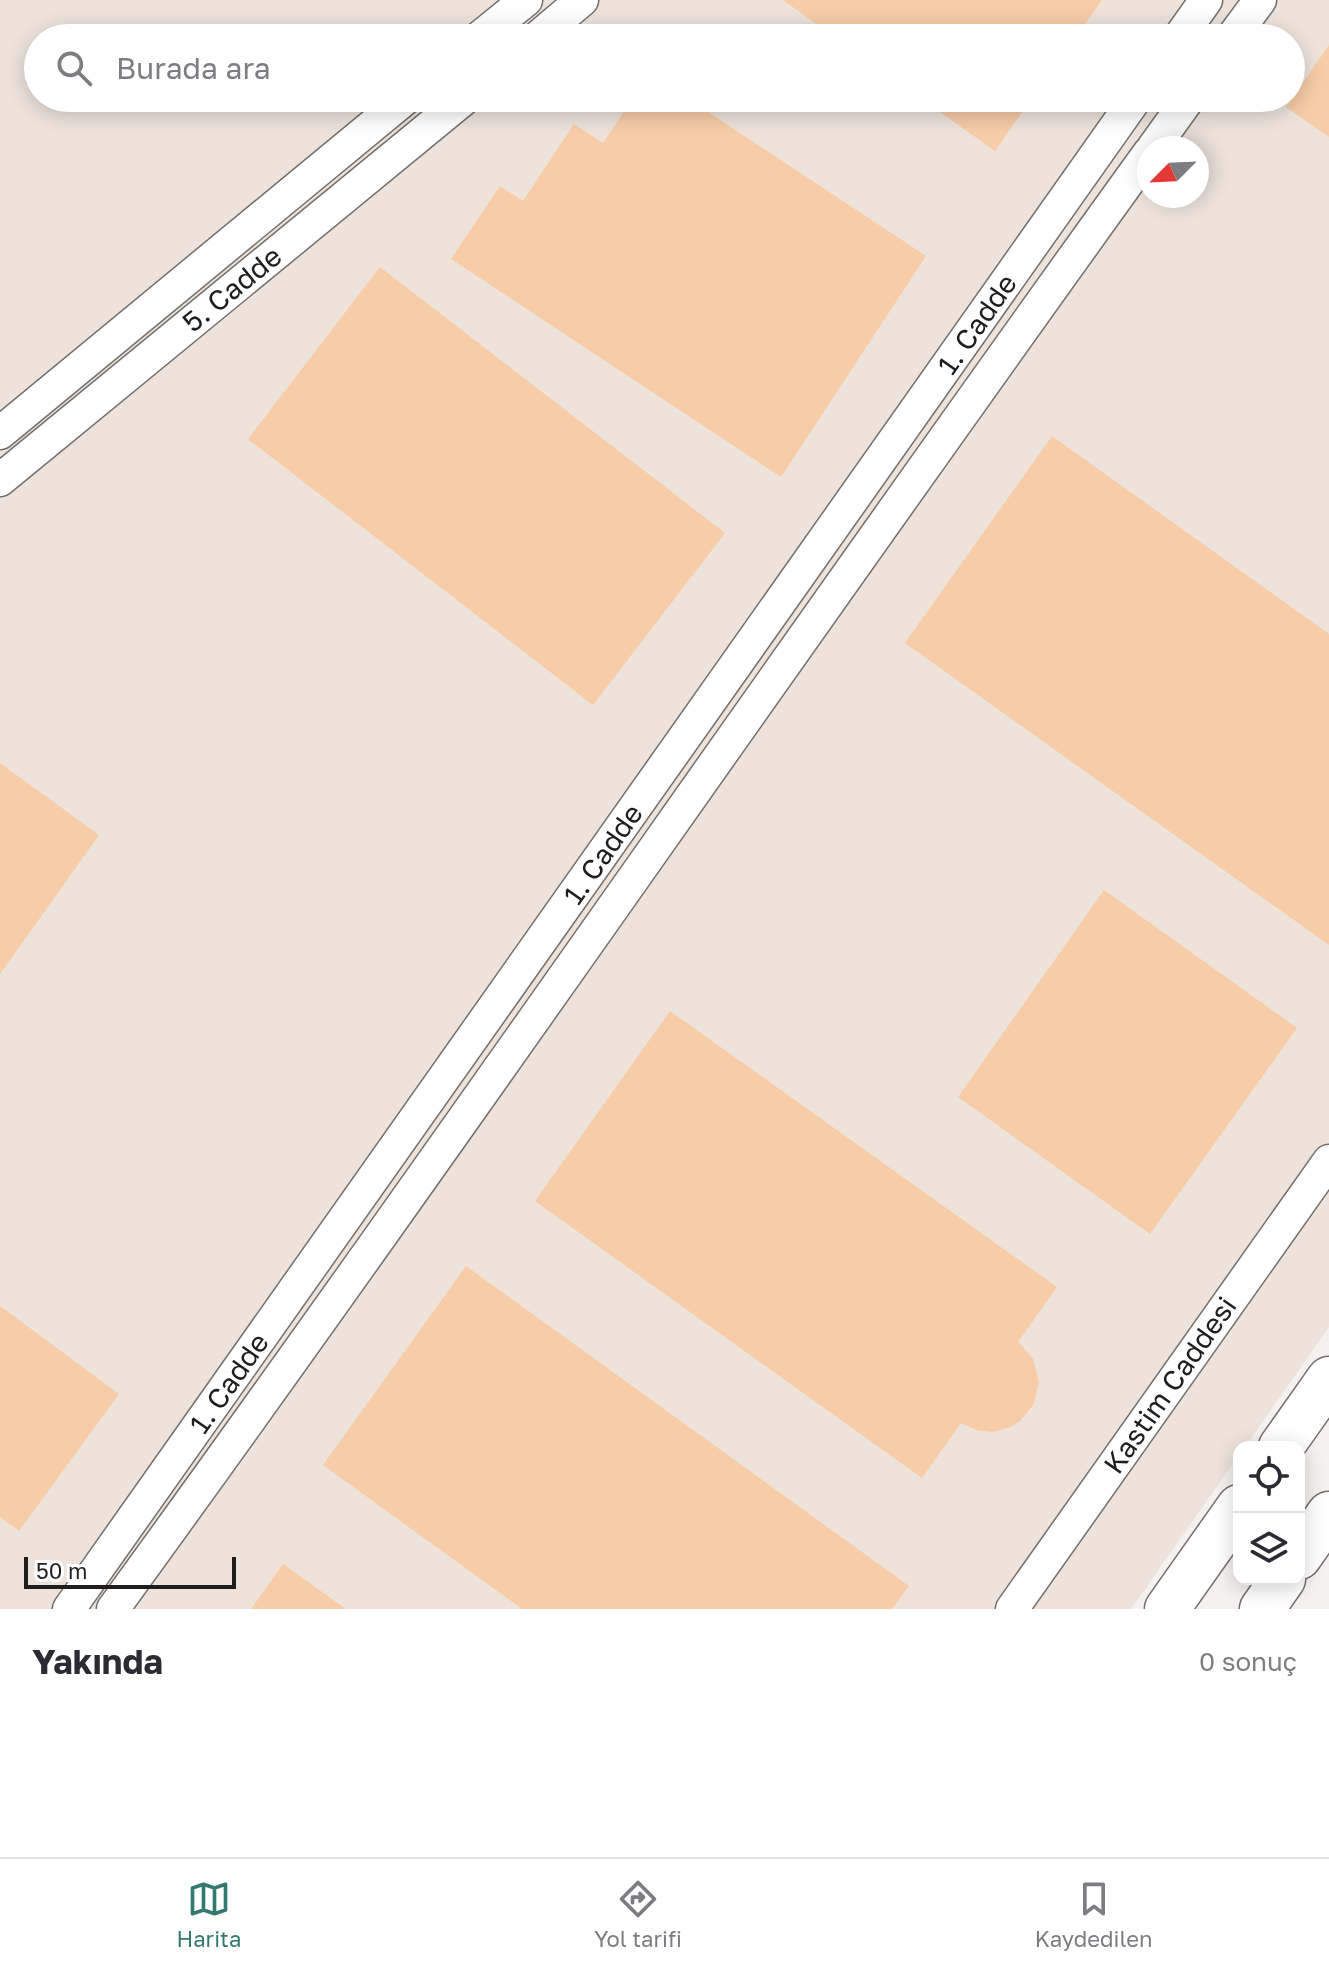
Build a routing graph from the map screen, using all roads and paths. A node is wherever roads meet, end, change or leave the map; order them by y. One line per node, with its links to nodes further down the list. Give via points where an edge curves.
1 (526, 0): 5 (lane)
2 (582, 0): 6 (lane)
3 (1206, 0): 7 (lane)
4 (1260, 0): 8 (lane)
5 (496, 24)
6 (554, 24)
7 (1189, 24)
8 (1242, 24)
9 (389, 112): 15 (lane, 5. Cadde)
10 (448, 112): 16 (lane, 5. Cadde)
11 (1126, 112): 24 (lane, 1. Cadde)
12 (1179, 112): 13 (lane)
13 (1162, 136)
14 (1137, 170): 25 (lane, 1. Cadde)
15 (0, 433)
16 (0, 480)
17 (1329, 1161): 26 (lane, Kastim Caddesi)
18 (1329, 1379): 19 (highway)
19 (1285, 1441)
20 (1235, 1513): 27 (highway)
21 (1329, 1514): 22 (highway)
22 (1305, 1548)
23 (1279, 1585): 28 (highway)
24 (69, 1609)
25 (113, 1609)
26 (1012, 1609)
27 (1167, 1609)
28 (1262, 1609)

